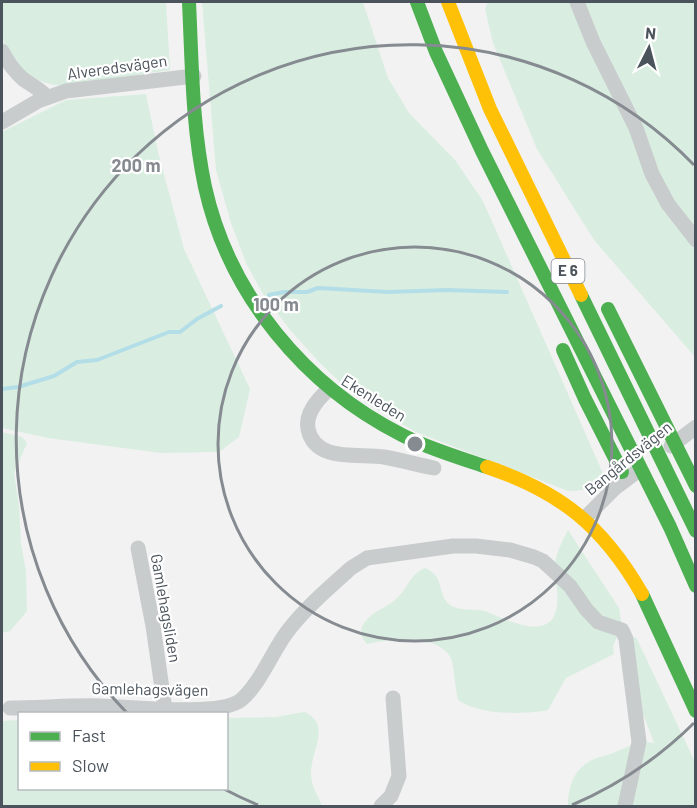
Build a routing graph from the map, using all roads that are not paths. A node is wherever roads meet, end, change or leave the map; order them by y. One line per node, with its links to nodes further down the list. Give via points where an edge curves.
1 (189, 2): 6 (main road, Ekenleden)
2 (417, 2): 10 (main road, E 6)
3 (448, 2): 8 (main road, E 6)
4 (577, 2): 12 (street, via 636,128 652,174 668,204)
5 (2, 51): 7 (street, via 24,80)
6 (194, 76): 7 (street, Alveredsvägen, via 66,91); 16 (main road, Ekenleden, via 206,188 228,258 280,338)
7 (46, 97): 9 (street, Alveredsvägen)
8 (490, 110): 11 (main road, E 6); 22 (main road, E 6)
9 (2, 122)
10 (482, 152): 13 (main road, E 6); 25 (main road, E 6)
11 (569, 239)
12 (696, 240)
13 (540, 300)
14 (604, 301): 19 (main road)
15 (558, 339): 20 (main road)
16 (329, 389): 18 (street, via 309,415 310,435 316,445 336,454 386,458); 21 (main road, Ekenleden, via 394,432 531,485)
17 (692, 430): 21 (street, Bangårdsvägen, via 615,488)
18 (434, 468)
19 (696, 486)
20 (632, 490)
21 (584, 519): 30 (main road, Ekenleden, via 630,571)
22 (696, 531)
23 (661, 539): 26 (main road)
24 (138, 548): 29 (street, Gamlehagsliden)
25 (696, 586)
26 (696, 600)
27 (393, 698): 31 (street, via 399,776 391,796)
28 (10, 708): 29 (street, Gamlehagsvägen)
29 (165, 709): 32 (street, Gamlehagsvägen, via 216,708 240,700 299,617 367,558 453,546 510,550 543,561 570,585 598,622 622,630 639,742)
30 (696, 711)
31 (381, 807)
32 (625, 807)

